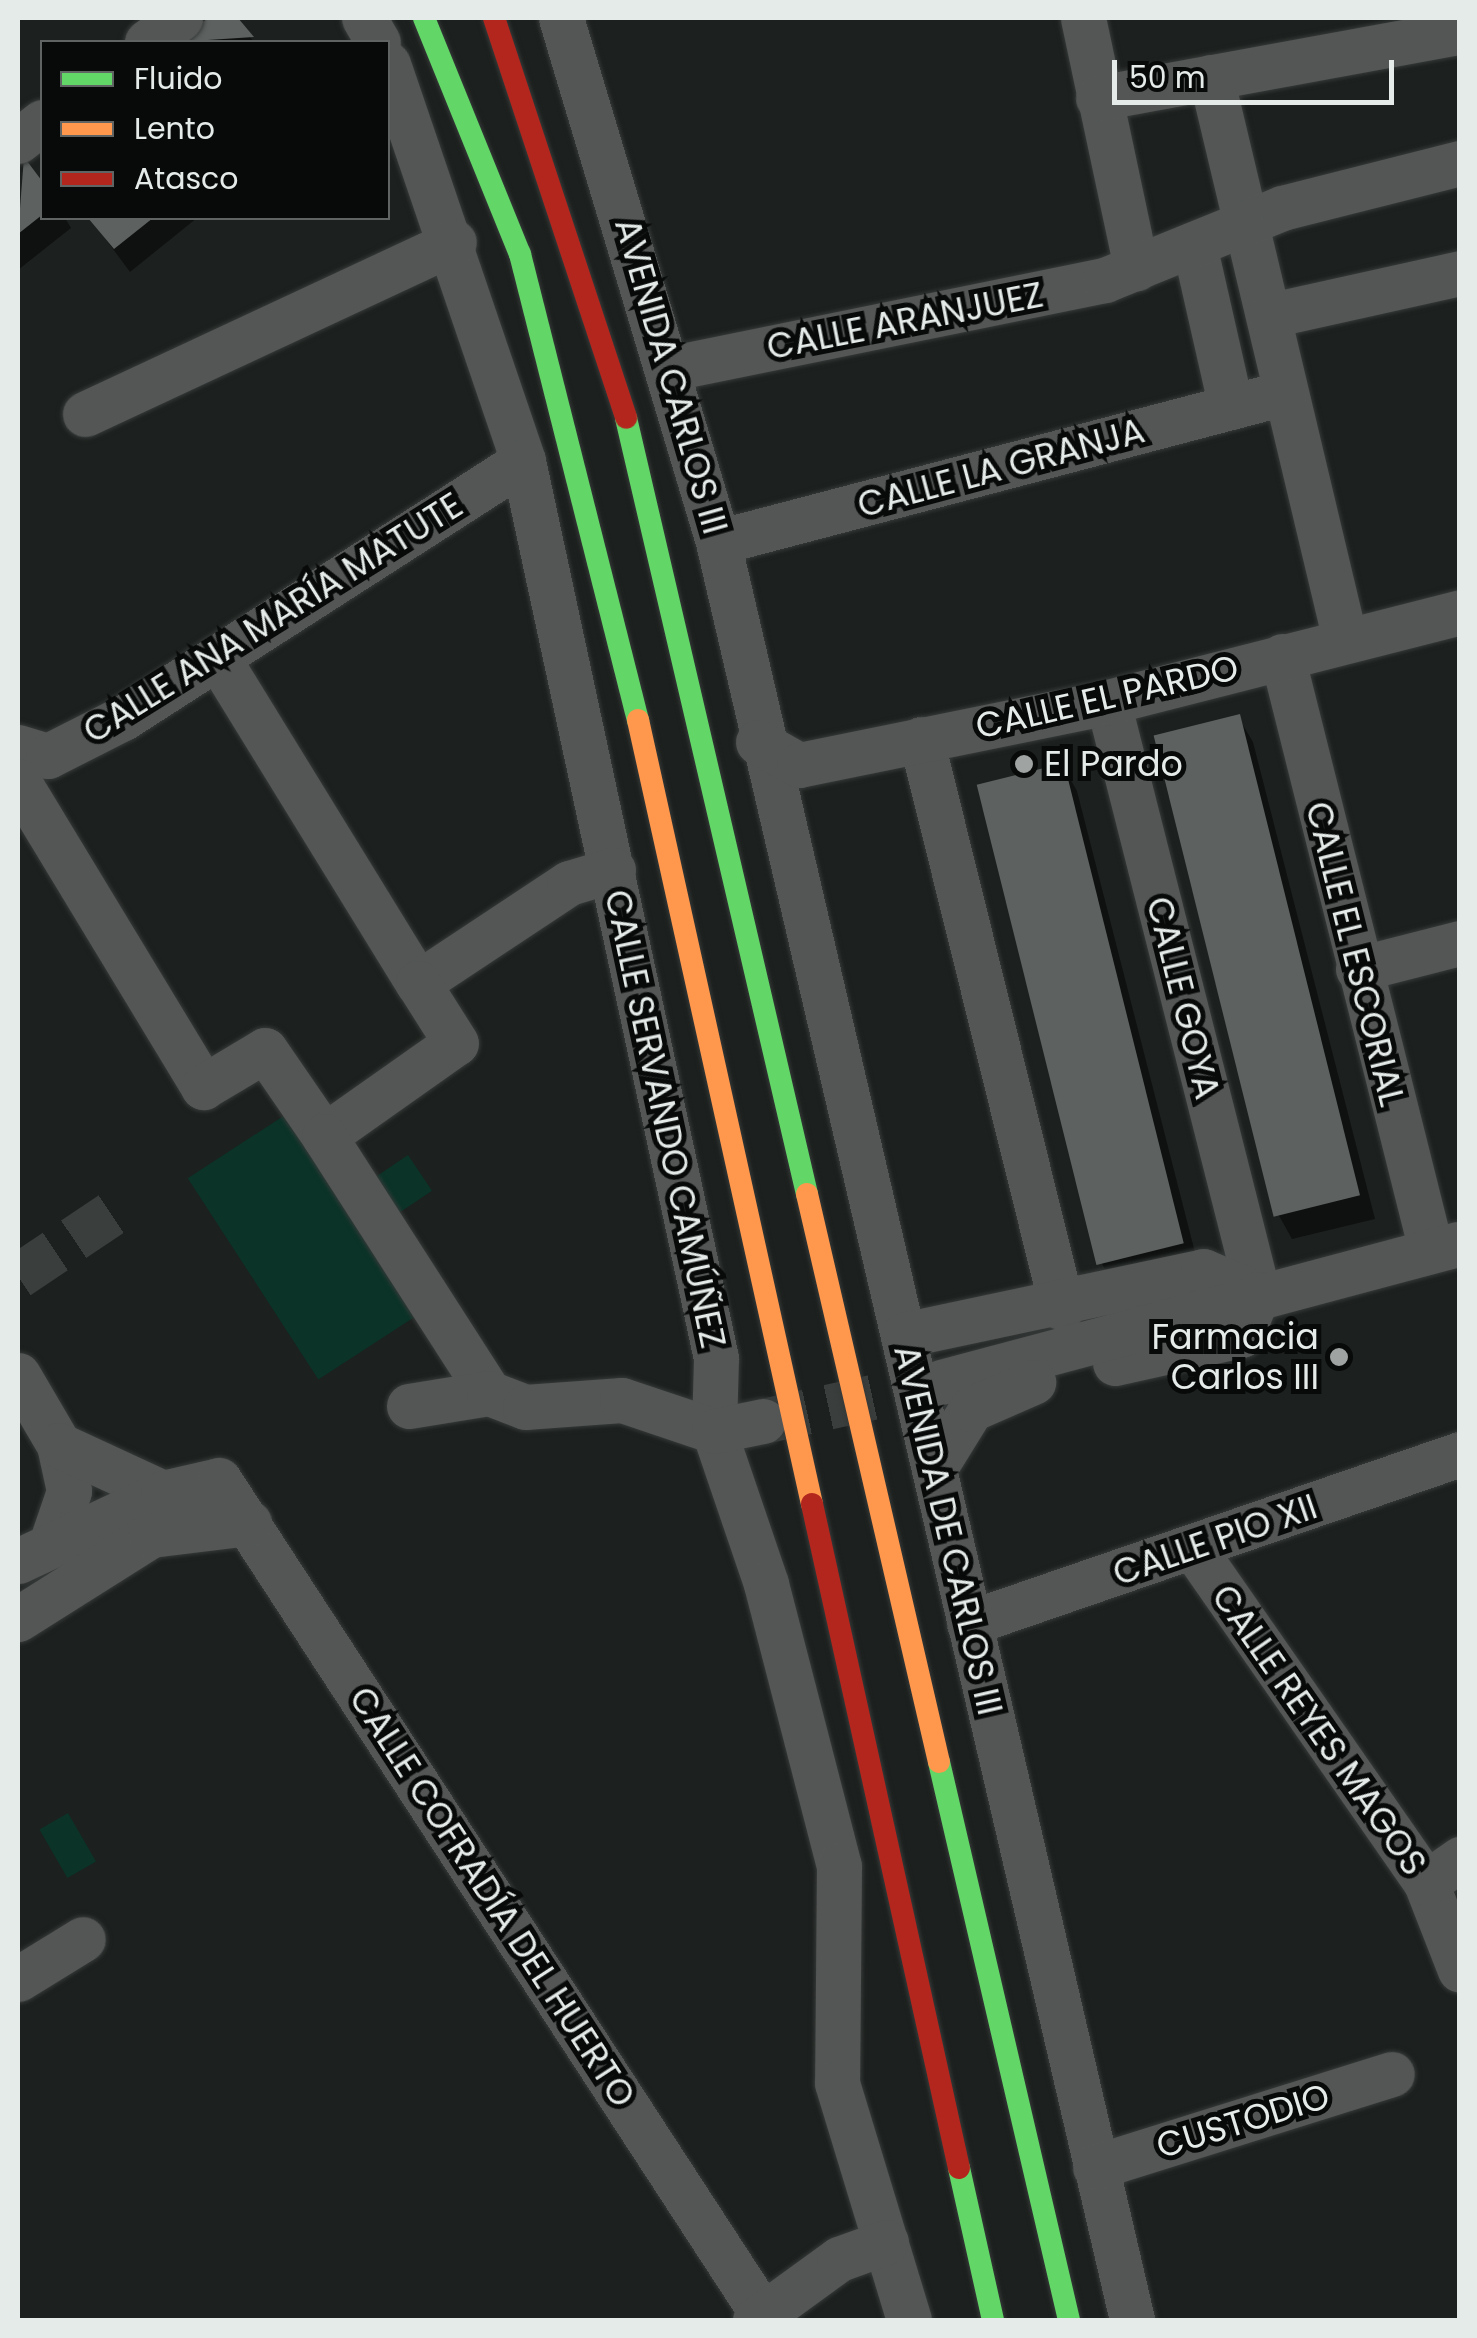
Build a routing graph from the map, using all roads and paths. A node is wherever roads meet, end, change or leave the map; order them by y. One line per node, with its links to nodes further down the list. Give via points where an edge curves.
1 (180, 18): 8 (street)
2 (364, 18): 9 (street)
3 (424, 18): 70 (highway, via 520,254 596,531)
4 (494, 18): 71 (highway, via 609,346)
5 (562, 18): 22 (street, AVENIDA CARLOS III)
6 (1083, 18): 12 (street)
7 (1449, 29): 11 (street)
8 (150, 40)
9 (377, 40)
10 (390, 69): 17 (street, CALLE SERVANDO CAMÚÑEZ)
11 (1210, 77): 12 (street); 16 (street)
12 (1098, 98): 19 (street)
13 (40, 124): 14 (street)
14 (18, 142)
15 (1460, 163): 16 (street, CALLE ARANJUEZ, via 1282,208)
16 (1249, 226): 18 (street, CALLE ARANJUEZ); 21 (street)
17 (454, 242): 25 (street); 26 (street, CALLE SERVANDO CAMÚÑEZ)
18 (1195, 249): 19 (street, CALLE ARANJUEZ); 24 (street)
19 (1136, 268): 22 (street, CALLE ARANJUEZ)
20 (1460, 273): 21 (street)
21 (1272, 315): 23 (street)
22 (672, 368): 27 (street, AVENIDA CARLOS III)
23 (1284, 393): 24 (street, CALLE LA GRANJA); 29 (street)
24 (1231, 407): 27 (street, CALLE LA GRANJA)
25 (85, 414)
26 (523, 460): 31 (street, CALLE ANA MARÍA MATUTE); 37 (street, CALLE SERVANDO CAMÚÑEZ)
27 (718, 542): 34 (street, AVENIDA CARLOS III)
28 (1460, 612): 29 (street, CALLE EL PARDO)
29 (1345, 640): 30 (street, CALLE EL PARDO)
30 (1282, 656): 32 (street, CALLE EL PARDO); 39 (street, CALLE EL ESCORIAL)
31 (218, 660): 35 (street, CALLE ANA MARÍA MATUTE, via 48,756); 40 (street)
32 (1108, 702): 33 (street, CALLE EL PARDO); 43 (street, CALLE GOYA)
33 (921, 739): 34 (street, CALLE EL PARDO, via 800,764); 44 (street)
34 (758, 742): 45 (street, AVENIDA DE CARLOS III)
35 (18, 747)
36 (18, 780): 41 (street, via 203,1087 265,1050)
37 (614, 870): 40 (street, via 570,883); 51 (street, CALLE SERVANDO CAMÚÑEZ, via 716,1358)
38 (1460, 943): 39 (street)
39 (1358, 969): 42 (street, CALLE EL ESCORIAL)
40 (418, 982): 41 (street, via 456,1043)
41 (324, 1136): 48 (street)
42 (1445, 1247): 43 (street)
43 (1258, 1294): 44 (street, via 1202,1271); 47 (street); 54 (street, via 1241,1335 998,1390 971,1409)
44 (1062, 1308): 45 (street)
45 (903, 1335): 54 (street, AVENIDA DE CARLOS III)
46 (18, 1376): 52 (street)
47 (941, 1382)
48 (489, 1393): 49 (street); 51 (street, via 525,1407 622,1400)
49 (409, 1406)
50 (763, 1420): 51 (street)
51 (714, 1431): 67 (street, CALLE SERVANDO CAMÚÑEZ, via 766,1584 839,1866 837,2083)
52 (59, 1446): 55 (street); 58 (street, via 69,1491)
53 (1460, 1454): 57 (street, CALLE PIO XII)
54 (934, 1469): 60 (street, AVENIDA DE CARLOS III)
55 (163, 1493): 56 (street, CALLE COFRADÍA DEL HUERTO, via 219,1480); 58 (street)
56 (248, 1523): 59 (street, via 151,1535); 68 (street, CALLE COFRADÍA DEL HUERTO)
57 (1194, 1548): 60 (street, CALLE PIO XII); 61 (street, CALLE REYES MAGOS)
58 (35, 1549)
59 (18, 1619)
60 (969, 1623): 66 (street, AVENIDA DE CARLOS III)
61 (1442, 1871): 63 (street, CALLE REYES MAGOS)
62 (83, 1939): 64 (street)
63 (1460, 1970)
64 (18, 1979)
65 (1392, 2074): 66 (street, CUSTODIO)
66 (1094, 2168): 72 (street, AVENIDA DE CARLOS III)
67 (886, 2242): 68 (street, via 839,2259); 69 (street, CALLE SERVANDO CAMÚÑEZ)
68 (759, 2318)
69 (908, 2320)
70 (993, 2320)
71 (1069, 2320)
72 (1132, 2320)

